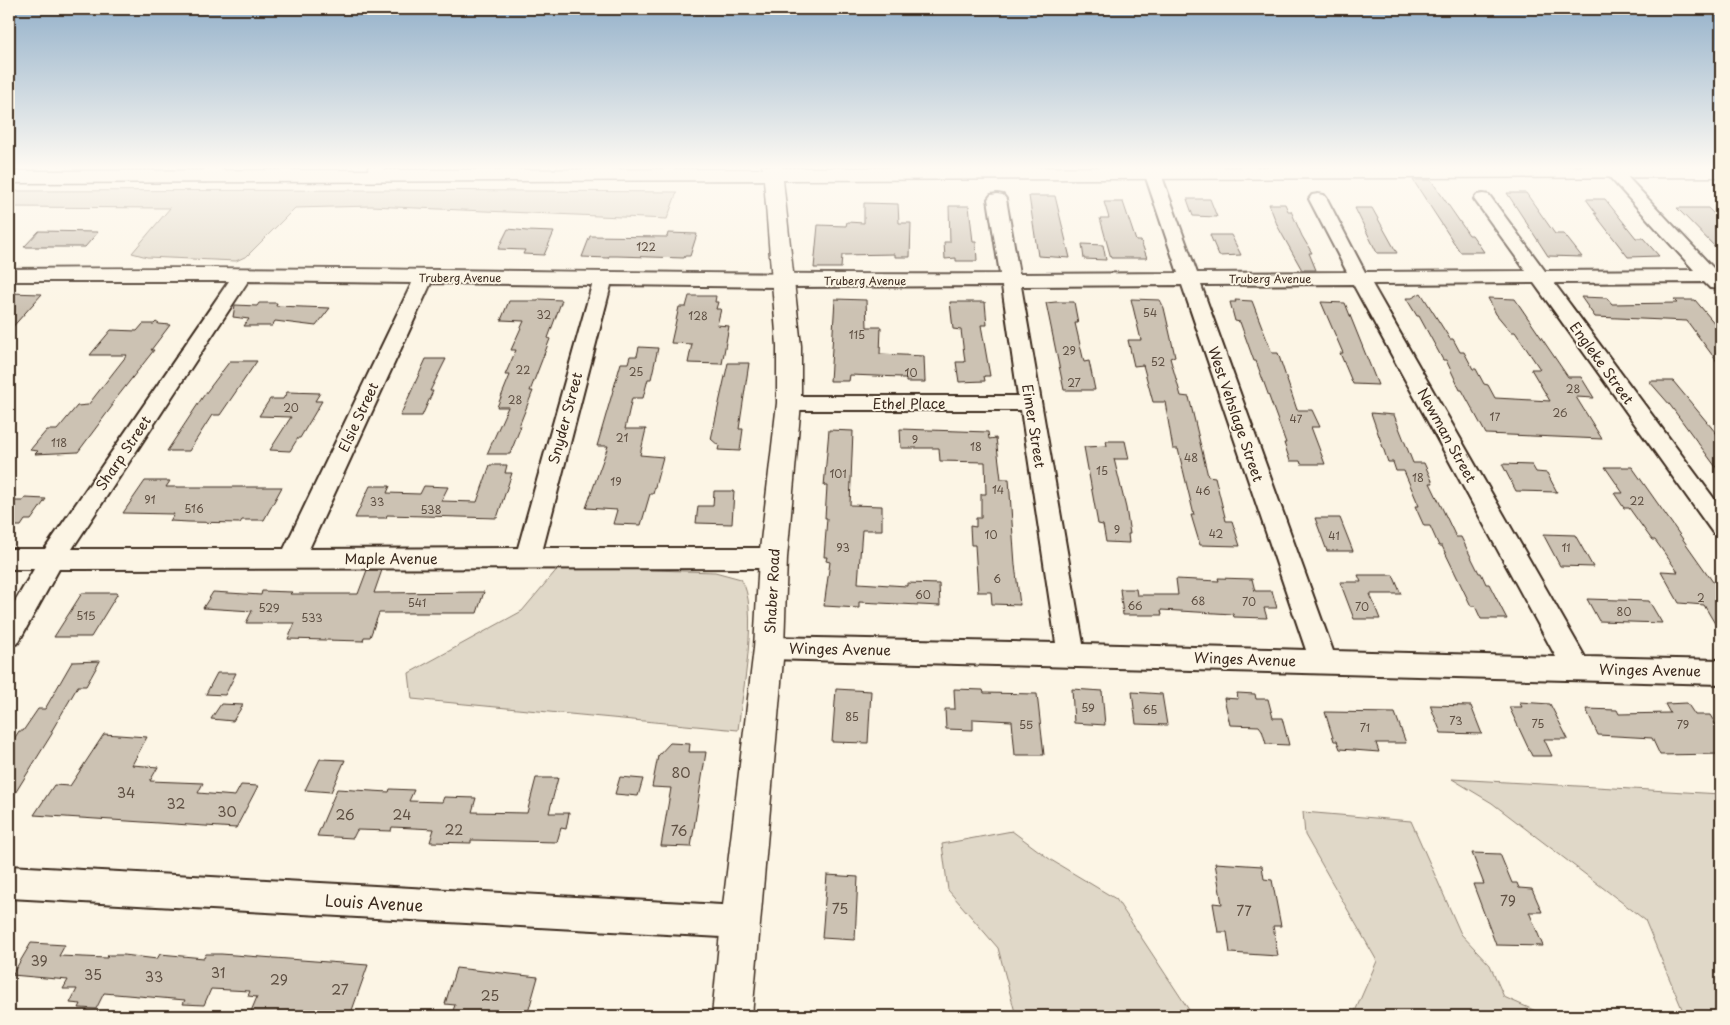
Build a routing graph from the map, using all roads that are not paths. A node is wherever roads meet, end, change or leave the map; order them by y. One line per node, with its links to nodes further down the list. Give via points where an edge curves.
1 (777, 214): 15 (main road, Shaber Road)
2 (1000, 214): 13 (street, Eimer Street)
3 (1166, 214): 14 (street, West Vehslage Street)
4 (1326, 214): 11 (street, Newman Street)
5 (1494, 214): 12 (street, Engleke Street)
6 (1654, 214): 16 (street)
7 (9, 275): 8 (street, Truberg Avenue)
8 (242, 275): 9 (street, Truberg Avenue); 24 (street, Sharp Street)
9 (424, 277): 10 (street, Truberg Avenue); 21 (street, Elsie Street)
10 (603, 278): 15 (street, Truberg Avenue); 20 (street, Snyder Street)
11 (1360, 278): 12 (street, Truberg Avenue); 14 (street, Truberg Avenue); 29 (street, Newman Street)
12 (1539, 278): 16 (street, Truberg Avenue); 19 (street, Engleke Street)
13 (1011, 279): 14 (street, Truberg Avenue); 15 (street, Truberg Avenue); 18 (street, Eimer Street)
14 (1188, 279): 28 (street, West Vehslage Street)
15 (784, 280): 17 (main road, Shaber Road)
16 (1718, 280)
17 (789, 403): 18 (street, Ethel Place); 22 (main road, Shaber Road)
18 (1030, 403): 27 (street, Eimer Street)
19 (1721, 526)
20 (528, 557): 21 (street, Maple Avenue); 22 (street, Maple Avenue)
21 (292, 558): 24 (street, Maple Avenue)
22 (773, 558): 26 (main road, Shaber Road)
23 (9, 559): 24 (street, Maple Avenue)
24 (52, 559): 25 (street, Sharp Street)
25 (9, 635)
26 (769, 648): 27 (street, Winges Avenue); 32 (main road, Shaber Road)
27 (1071, 654): 28 (street, Winges Avenue)
28 (1323, 661): 29 (street, Winges Avenue)
29 (1577, 669): 30 (street, Winges Avenue)
30 (1721, 672)
31 (9, 882): 32 (street, Louis Avenue)
32 (740, 922): 33 (main road, Shaber Road)
33 (732, 1016)

